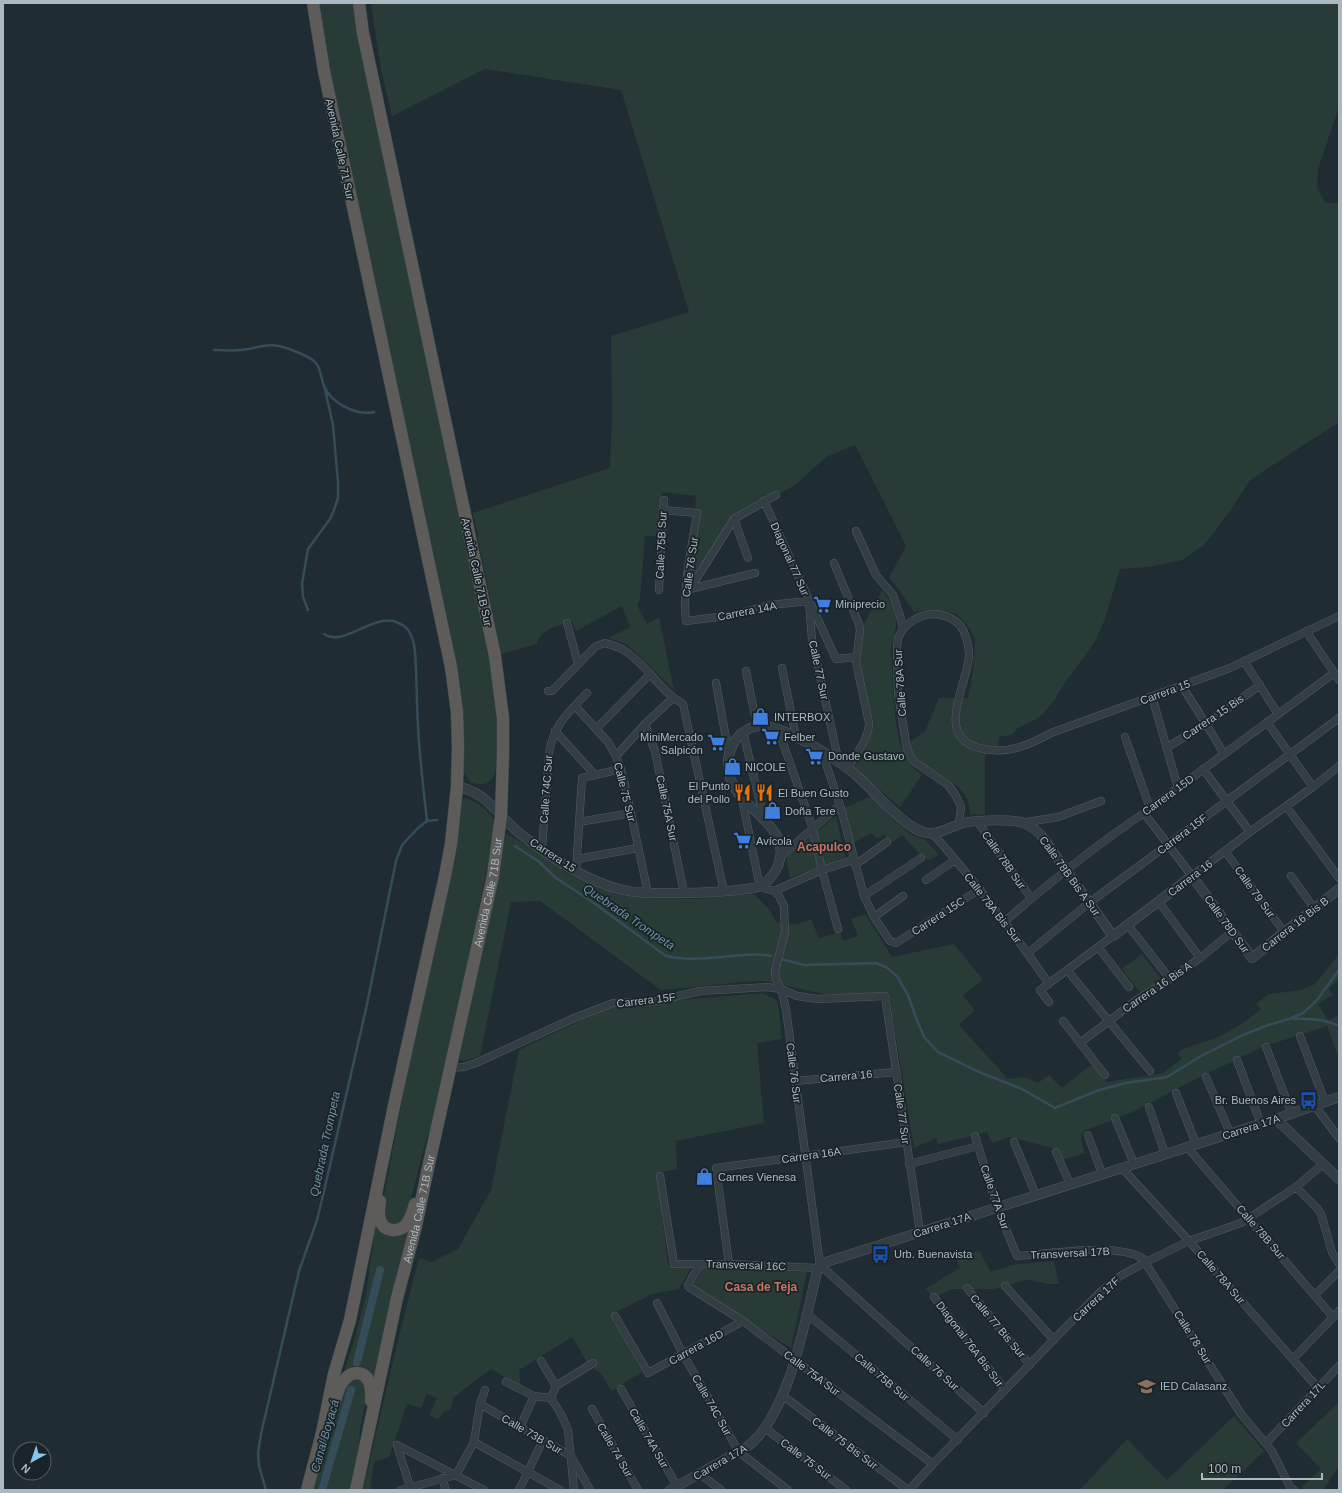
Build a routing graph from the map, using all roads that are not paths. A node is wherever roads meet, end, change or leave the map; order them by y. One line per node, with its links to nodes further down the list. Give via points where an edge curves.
1 (313, 3): 60 (highway, Avenida Calle 71 Sur, via 324,71 451,667 457,725)
2 (360, 3): 70 (highway, Avenida Calle 71B Sur, via 365,40 497,670 503,725)
3 (776, 495): 5 (street)
4 (664, 500): 6 (street, Calle 75B Sur)
5 (764, 501): 7 (street); 14 (street, Diagonal 77 Sur)
6 (663, 510): 12 (street, Calle 75B Sur); 13 (street, Calle 76 Sur, via 698,512)
7 (734, 519): 9 (street); 13 (street)
8 (856, 531): 18 (street, Calle 78A Sur, via 876,574 893,595)
9 (748, 558)
10 (834, 562): 20 (street, via 858,619 860,630)
11 (755, 573): 13 (street)
12 (659, 590)
13 (688, 590): 16 (street, Calle 76 Sur, via 684,607)
14 (809, 601): 16 (street, Carrera 14A, via 769,605 734,615); 20 (street, Diagonal 77 Sur, via 836,659); 54 (street, Calle 77 Sur, via 812,640)
15 (1339, 616): 19 (street, Carrera 15)
16 (686, 621)
17 (567, 623): 22 (street)
18 (902, 629): 33 (street, Carrera 15, via 914,619 936,614 952,619 961,626 968,643 969,655 958,701 956,723 965,741 974,746 1006,750 1022,747 1051,733); 75 (street, Calle 78A Sur, via 897,643 898,694 907,749 913,761 948,785 954,793 960,808)
19 (1306, 631): 21 (street, Carrera 15); 25 (street)
20 (856, 657): 56 (street, via 869,728)
21 (1244, 661): 29 (street); 30 (street, Carrera 15)
22 (578, 663): 26 (street, via 596,646 605,643 626,652); 31 (street, via 552,691)
23 (782, 668): 46 (street)
24 (746, 671): 41 (street)
25 (1334, 673): 27 (street); 36 (street, Carrera 15D)
26 (650, 674): 34 (street); 42 (street)
27 (1339, 680)
28 (716, 683): 53 (street)
29 (1260, 685): 36 (street); 40 (street, Carrera 15 Bis)
30 (1182, 686): 33 (street, Carrera 15); 40 (street)
31 (548, 691)
32 (587, 693): 35 (street, Calle 74C Sur)
33 (1152, 696): 48 (street)
34 (673, 698): 39 (street); 100 (street, via 683,704)
35 (575, 706): 42 (street, Calle 75 Sur); 44 (street, Calle 74C Sur, via 563,718)
36 (1278, 714): 38 (street, Carrera 15D)
37 (1339, 718): 51 (street, Carrera 15F)
38 (1267, 722): 50 (street, Carrera 15D); 51 (street)
39 (645, 724): 52 (street); 102 (street, Calle 75A Sur, via 655,751)
40 (1206, 724): 48 (street, Carrera 15 Bis); 50 (street)
41 (757, 726): 43 (street); 45 (street)
42 (596, 729): 52 (street, Calle 75 Sur)
43 (778, 729): 46 (street); 76 (street)
44 (556, 731): 59 (street); 82 (street, Calle 74C Sur, via 549,752)
45 (743, 732): 53 (street, via 734,743); 71 (street)
46 (796, 737): 49 (street)
47 (1125, 737): 68 (street, Calle 78D Sur)
48 (1166, 748): 62 (street)
49 (822, 752): 54 (street); 66 (street)
50 (1224, 754): 58 (street, Carrera 15D)
51 (1290, 754): 61 (street); 64 (street, Carrera 15F)
52 (616, 756): 57 (street, Calle 75 Sur)
53 (729, 756): 63 (street, via 729,775)
54 (839, 763): 56 (street)
55 (1339, 766): 61 (street, Carrera 16)
56 (848, 768): 78 (street, via 909,825)
57 (621, 769): 59 (street); 69 (street, Calle 75 Sur)
58 (1204, 769): 62 (street, Carrera 15D); 64 (street)
59 (595, 775): 73 (street, via 582,778)
60 (457, 787): 70 (street, Carrera 15, via 467,788 476,793); 156 (highway, via 445,876)
61 (1313, 787): 67 (street, Carrera 16)
62 (1178, 788): 68 (street, Carrera 15D)
63 (742, 799): 71 (street); 96 (street)
64 (1227, 800): 77 (street); 80 (street, Carrera 15F)
65 (1101, 801): 74 (street, via 1058,817)
66 (840, 805): 76 (street); 88 (street)
67 (1286, 806): 77 (street, Carrera 16); 94 (street)
68 (1147, 810): 80 (street, Calle 78D Sur); 90 (street, Carrera 15D)
69 (631, 813): 73 (street); 81 (street, Calle 75 Sur)
70 (501, 816): 82 (street, Carrera 15); 133 (highway, Avenida Calle 71B Sur, via 493,876)
71 (764, 819): 84 (street, via 777,836)
72 (977, 821): 74 (street); 75 (street); 105 (street, Calle 78B Sur)
73 (579, 822): 86 (street)
74 (1021, 823): 90 (street, Calle 78B Bis A Sur, via 1031,826 1041,835)
75 (959, 824): 78 (street)
76 (813, 829): 84 (street); 89 (street)
77 (1250, 832): 83 (street, Carrera 16)
78 (933, 834): 87 (street, Calle 78A Bis Sur)
79 (887, 842): 88 (street)
80 (1168, 844): 92 (street, Calle 78D Sur); 107 (street, Carrera 15F)
81 (638, 848): 86 (street); 101 (street, Calle 75 Sur)
82 (542, 849): 91 (street, Carrera 15)
83 (1225, 851): 92 (street, Carrera 16); 114 (street, Calle 79 Sur)
84 (781, 856): 96 (street, via 772,876)
85 (921, 858): 103 (street)
86 (577, 859): 91 (street)
87 (955, 860): 95 (street); 97 (street, Calle 78A Bis Sur)
88 (854, 862): 89 (street); 103 (street)
89 (822, 870): 99 (street); 112 (street)
90 (1066, 870): 105 (street, Carrera 15D); 107 (street, Calle 78B Bis A Sur)
91 (576, 871): 101 (street, Carrera 15, via 617,889)
92 (1192, 876): 106 (street, Carrera 16); 113 (street, Calle 78D Sur)
93 (1291, 876): 108 (street)
94 (1339, 878)
95 (926, 880)
96 (760, 887): 99 (street); 100 (street, Carrera 15)
97 (980, 889): 109 (street, Carrera 15C, via 896,942 890,941); 110 (street, Calle 78A Bis Sur)
98 (1339, 889): 108 (street, Carrera 16 Bis B)
99 (774, 891): 124 (street, Calle 76 Sur, via 784,906 785,925 775,971)
100 (724, 892): 102 (street, Carrera 15)
101 (648, 893): 102 (street, Carrera 15)
102 (684, 893)
103 (864, 896): 109 (street)
104 (903, 896): 109 (street)
105 (1032, 898): 110 (street, Carrera 15D)
106 (1159, 902): 111 (street, Carrera 16); 118 (street)
107 (1089, 903): 115 (street, Calle 78B Bis A Sur); 117 (street, Carrera 15F)
108 (1314, 908): 114 (street, Carrera 16 Bis B)
109 (874, 917)
110 (1004, 922): 117 (street, Calle 78A Bis Sur)
111 (1128, 925): 115 (street, Carrera 16); 121 (street)
112 (838, 929)
113 (1233, 931): 118 (street, Carrera 16 Bis A); 119 (street, Calle 78D Sur)
114 (1284, 932): 119 (street, Carrera 16 Bis B)
115 (1113, 936): 116 (street, Carrera 16)
116 (1098, 947): 120 (street, Carrera 16); 123 (street)
117 (1028, 953): 122 (street, Calle 78A Bis Sur)
118 (1200, 958): 121 (street, Carrera 16 Bis A)
119 (1252, 958)
120 (1068, 970): 122 (street, Carrera 16); 127 (street)
121 (1170, 979): 127 (street, Carrera 16 Bis A)
122 (1049, 984): 126 (street, Carrera 16, via 1040,990)
123 (1129, 987)
124 (781, 990): 125 (street, Carrera 15F, via 818,999); 133 (street, Carrera 15F, via 767,987 700,991 656,1001 613,1003 476,1063); 138 (street, Calle 76 Sur, via 786,1008)
125 (885, 996): 135 (street, Calle 77 Sur)
126 (1049, 1002)
127 (1109, 1020): 130 (street, Carrera 16 Bis A); 134 (street)
128 (1063, 1021): 130 (street)
129 (1300, 1036): 141 (street)
130 (1080, 1043): 136 (street)
131 (1266, 1046): 144 (street)
132 (1237, 1060): 147 (street)
133 (450, 1068): 163 (highway, Avenida Calle 71B Sur)
134 (1150, 1071)
135 (896, 1072): 138 (street, Carrera 16); 152 (street, Calle 77 Sur)
136 (1105, 1075)
137 (1206, 1077): 148 (street)
138 (795, 1081): 159 (street, Calle 76 Sur)
139 (1176, 1093): 155 (street, Calle 78B Sur)
140 (1339, 1097): 141 (street, Carrera 17A)
141 (1325, 1102): 142 (street, Carrera 17A)
142 (1314, 1106): 144 (street, Carrera 17A); 151 (street)
143 (1149, 1107): 158 (street)
144 (1292, 1114): 146 (street, Carrera 17A)
145 (1115, 1118): 161 (street)
146 (1276, 1119): 147 (street, Carrera 17A); 162 (street)
147 (1260, 1124): 148 (street, Carrera 17A)
148 (1230, 1133): 155 (street, Carrera 17A)
149 (976, 1136): 154 (street, Calle 77A Sur)
150 (1088, 1136): 165 (street)
151 (1339, 1138)
152 (906, 1142): 159 (street, Carrera 16A); 160 (street, Calle 77 Sur)
153 (1014, 1142): 170 (street)
154 (978, 1146): 160 (street); 171 (street, Calle 77A Sur)
155 (1192, 1146): 158 (street, Carrera 17A); 172 (street, Calle 78B Sur)
156 (385, 1150): 163 (highway, via 379,1214 382,1225 388,1229 400,1229 408,1221); 214 (highway, via 350,1320 334,1374)
157 (1056, 1152): 168 (street)
158 (1165, 1154): 161 (street, Carrera 17A)
159 (805, 1156): 178 (street, Carrera 16A, via 716,1168); 180 (street, Calle 76 Sur)
160 (909, 1164): 173 (street, Calle 77 Sur)
161 (1134, 1164): 164 (street, Carrera 17A)
162 (1323, 1164): 167 (street); 169 (street, Carrera 17F)
163 (428, 1168): 217 (highway, Avenida Calle 71B Sur)
164 (1122, 1168): 165 (street, Carrera 17A); 174 (street, Calle 78A Sur)
165 (1102, 1174): 168 (street, Carrera 17A)
166 (660, 1176): 177 (street, Transversal 16C, via 674,1264)
167 (1339, 1179)
168 (1070, 1184): 170 (street, Carrera 17A)
169 (1296, 1186): 172 (street, Carrera 17F); 179 (street, via 1321,1214 1332,1252)
170 (1036, 1195): 171 (street, Carrera 17A)
171 (997, 1207): 173 (street, Carrera 17A); 175 (street, Calle 77A Sur)
172 (1249, 1218): 174 (street, Carrera 17F); 184 (street, Calle 78B Sur)
173 (920, 1232): 180 (street, Carrera 17A)
174 (1189, 1240): 176 (street, Carrera 17F); 194 (street, Calle 78A Sur)
175 (1016, 1256): 176 (street, Transversal 17B, via 1115,1251 1134,1254)
176 (1146, 1262): 192 (street, Carrera 17F, via 1120,1276 1099,1293); 219 (street, Calle 78 Sur, via 1241,1414)
177 (700, 1264): 178 (street, Transversal 16C); 191 (street, Calle 75A Sur, via 688,1286)
178 (729, 1264): 180 (street, Transversal 16C)
179 (1339, 1264)
180 (819, 1266): 188 (street, Carrera 17A); 211 (street, Calle 76 Sur)
181 (1339, 1271): 184 (street)
182 (1005, 1286): 192 (street)
183 (967, 1288): 198 (street, Calle 77 Bis Sur)
184 (1315, 1295): 190 (street, Calle 78B Sur)
185 (934, 1297): 205 (street, Diagonal 76A Bis Sur)
186 (657, 1303): 193 (street, Calle 74C Sur)
187 (1339, 1311): 190 (street)
188 (807, 1314): 195 (street, Carrera 17A); 216 (street, Calle 75B Sur)
189 (615, 1316): 193 (street, Carrera 16D, via 648,1373)
190 (1333, 1317): 194 (street)
191 (743, 1321): 193 (street, Carrera 16D); 195 (street, Calle 75A Sur)
192 (1054, 1340): 198 (street, Carrera 17F)
193 (683, 1354): 220 (street, Calle 74C Sur)
194 (1292, 1359): 202 (street, Calle 78A Sur)
195 (796, 1360): 206 (street, Carrera 17A); 222 (street, Calle 75A Sur)
196 (541, 1361): 201 (street)
197 (593, 1363): 201 (street)
198 (1030, 1365): 205 (street, Carrera 17F)
199 (1339, 1366): 202 (street, Carrera 17L)
200 (506, 1382): 207 (street)
201 (556, 1386): 208 (street)
202 (1318, 1388): 219 (street, Carrera 17L)
203 (621, 1389): 227 (street, Calle 74A Sur)
204 (485, 1390): 209 (street)
205 (1005, 1390): 211 (street, Carrera 17F)
206 (782, 1395): 213 (street, Carrera 17A); 242 (street, Calle 75 Bis Sur)
207 (534, 1396): 208 (street); 212 (street)
208 (551, 1398): 221 (street, via 565,1422)
209 (480, 1404): 212 (street, Calle 73B Sur); 218 (street)
210 (592, 1409): 238 (street, Calle 74 Sur)
211 (984, 1413): 216 (street, Carrera 17F)
212 (520, 1427): 215 (street, Calle 73B Sur)
213 (765, 1428): 220 (street, Carrera 17A, via 754,1442); 241 (street, Calle 75 Sur)
214 (322, 1433): 217 (highway, via 343,1380 350,1374 360,1373 367,1379 371,1389); 229 (highway)
215 (542, 1440): 221 (street, Calle 73B Sur); 223 (street)
216 (958, 1440): 222 (street, Carrera 17F)
217 (366, 1442): 230 (highway, Avenida Calle 71B Sur)
218 (474, 1442): 223 (street); 225 (street)
219 (1266, 1443): 243 (street, Calle 78 Sur)
220 (739, 1452): 224 (street, Carrera 17A); 240 (street, Calle 74C Sur)
221 (571, 1456): 236 (street); 237 (street, Calle 73B Sur)
222 (933, 1464): 242 (street, Carrera 17F)
223 (528, 1472): 234 (street); 235 (street)
224 (700, 1474): 227 (street, Carrera 17A); 239 (street)
225 (456, 1475): 226 (street); 228 (street, via 397,1444); 233 (street)
226 (442, 1478): 228 (street); 232 (street)
227 (674, 1488)
228 (410, 1489): 231 (street)
229 (307, 1490)
230 (356, 1490)
231 (401, 1490)
232 (446, 1490)
233 (484, 1490)
234 (519, 1490)
235 (560, 1490)
236 (574, 1490)
237 (590, 1490)
238 (638, 1490)
239 (721, 1490)
240 (788, 1490)
241 (846, 1490)
242 (909, 1490)
243 (1294, 1490)

